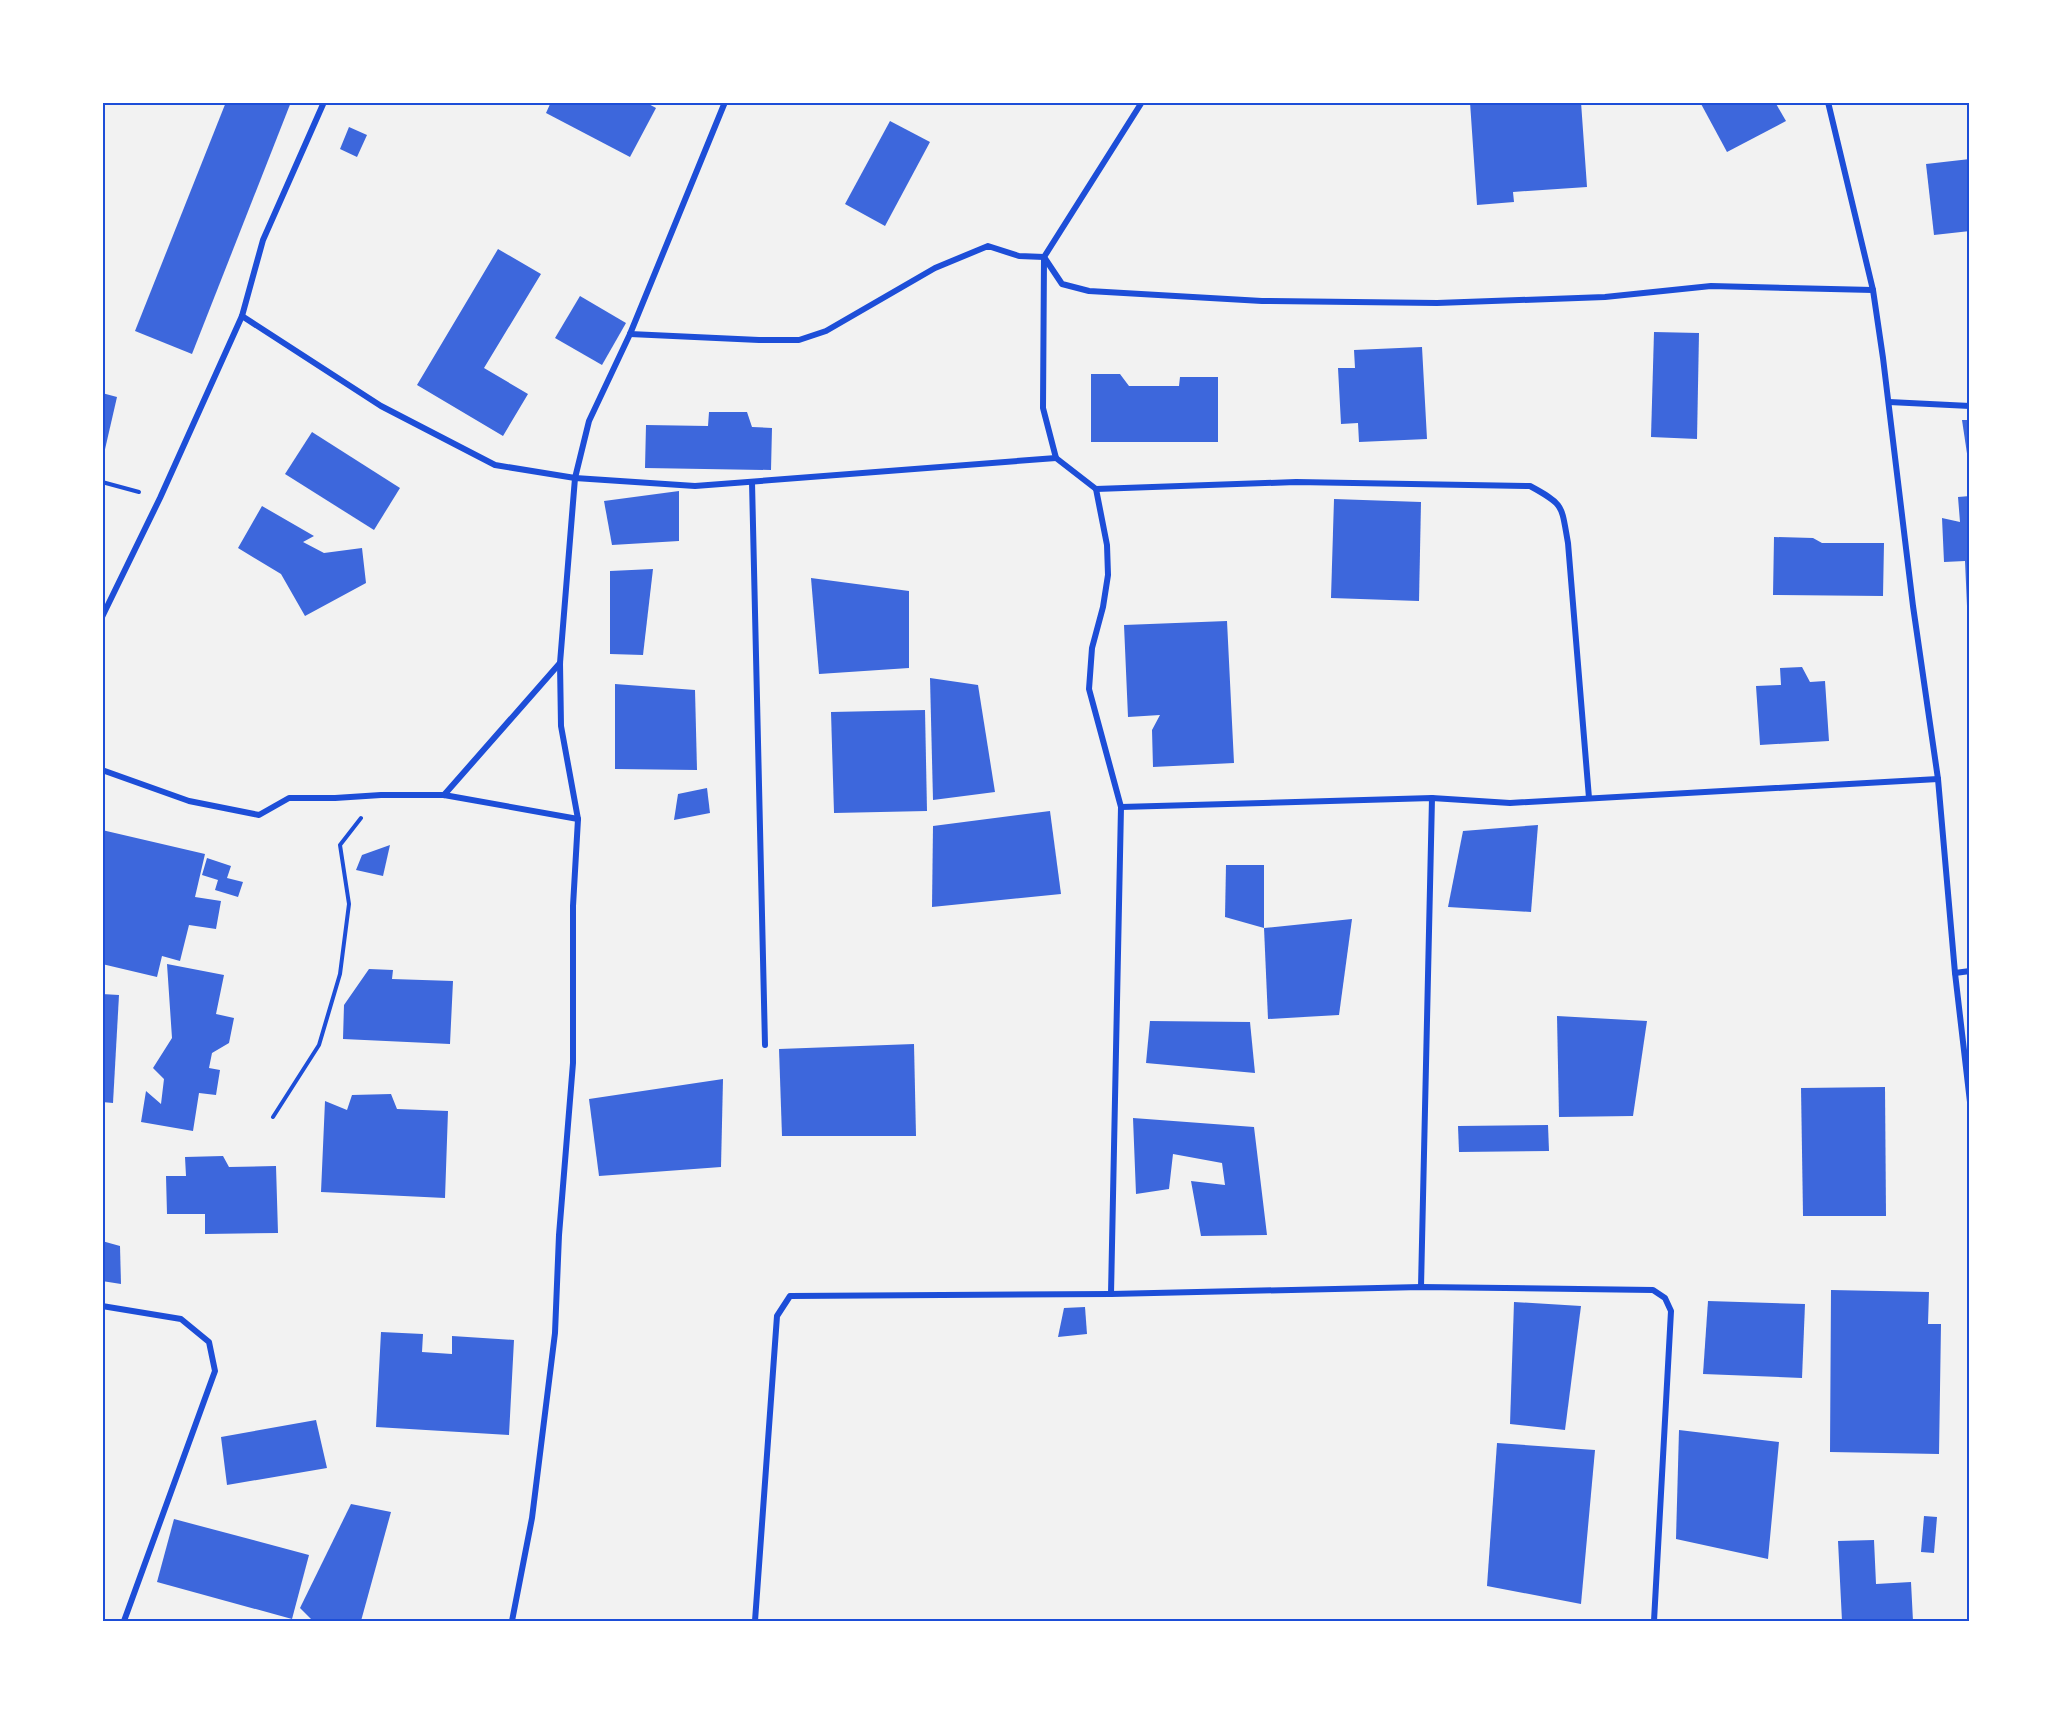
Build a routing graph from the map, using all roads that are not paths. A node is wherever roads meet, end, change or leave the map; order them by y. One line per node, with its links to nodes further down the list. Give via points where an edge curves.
1 (324, 102): 7 (street, via 262,240)
2 (725, 102): 8 (street)
3 (1142, 102): 5 (street)
4 (1828, 102): 6 (street)
5 (1044, 256): 6 (street, via 1062,284 1089,291 1262,301 1437,303 1605,297 1711,286); 8 (street, via 1019,256 988,246 935,268 826,331 799,340); 11 (street, via 1043,408)
6 (1873, 290): 9 (street)
7 (242, 315): 12 (street, via 381,406 495,465); 15 (street)
8 (630, 334): 12 (street, via 589,421)
9 (1889, 402): 10 (street); 18 (street)
10 (1970, 406)
11 (1056, 458): 13 (street); 14 (street)
12 (575, 478): 13 (street, via 695,486); 16 (street)
13 (752, 482): 26 (street)
14 (1096, 489): 21 (street, via 1296,482 1530,486 1553,498 1561,508 1568,543); 22 (street, via 1107,545 1108,575 1092,648 1089,689)
15 (102, 617)
16 (560, 663): 19 (street); 23 (street, via 561,726)
17 (102, 770): 19 (street, via 189,801 259,815 289,798)
18 (1938, 779): 21 (street); 25 (street)
19 (444, 795): 23 (street)
20 (1432, 798): 21 (street, via 1510,803); 22 (street); 28 (street)
21 (1589, 798)
22 (1121, 807): 29 (street)
23 (578, 819): 32 (street, via 573,906 573,1063 555,1333 532,1518)
24 (1970, 972): 25 (street)
25 (1955, 973): 27 (street)
26 (765, 1045)
27 (1970, 1102)
28 (1421, 1287): 29 (street); 34 (street, via 1653,1290 1665,1298 1671,1311)
29 (1111, 1294): 33 (street, via 790,1296 777,1316)
30 (102, 1306): 31 (street, via 181,1319 209,1342 215,1371)
31 (124, 1621)
32 (512, 1621)
33 (755, 1621)
34 (1654, 1621)

